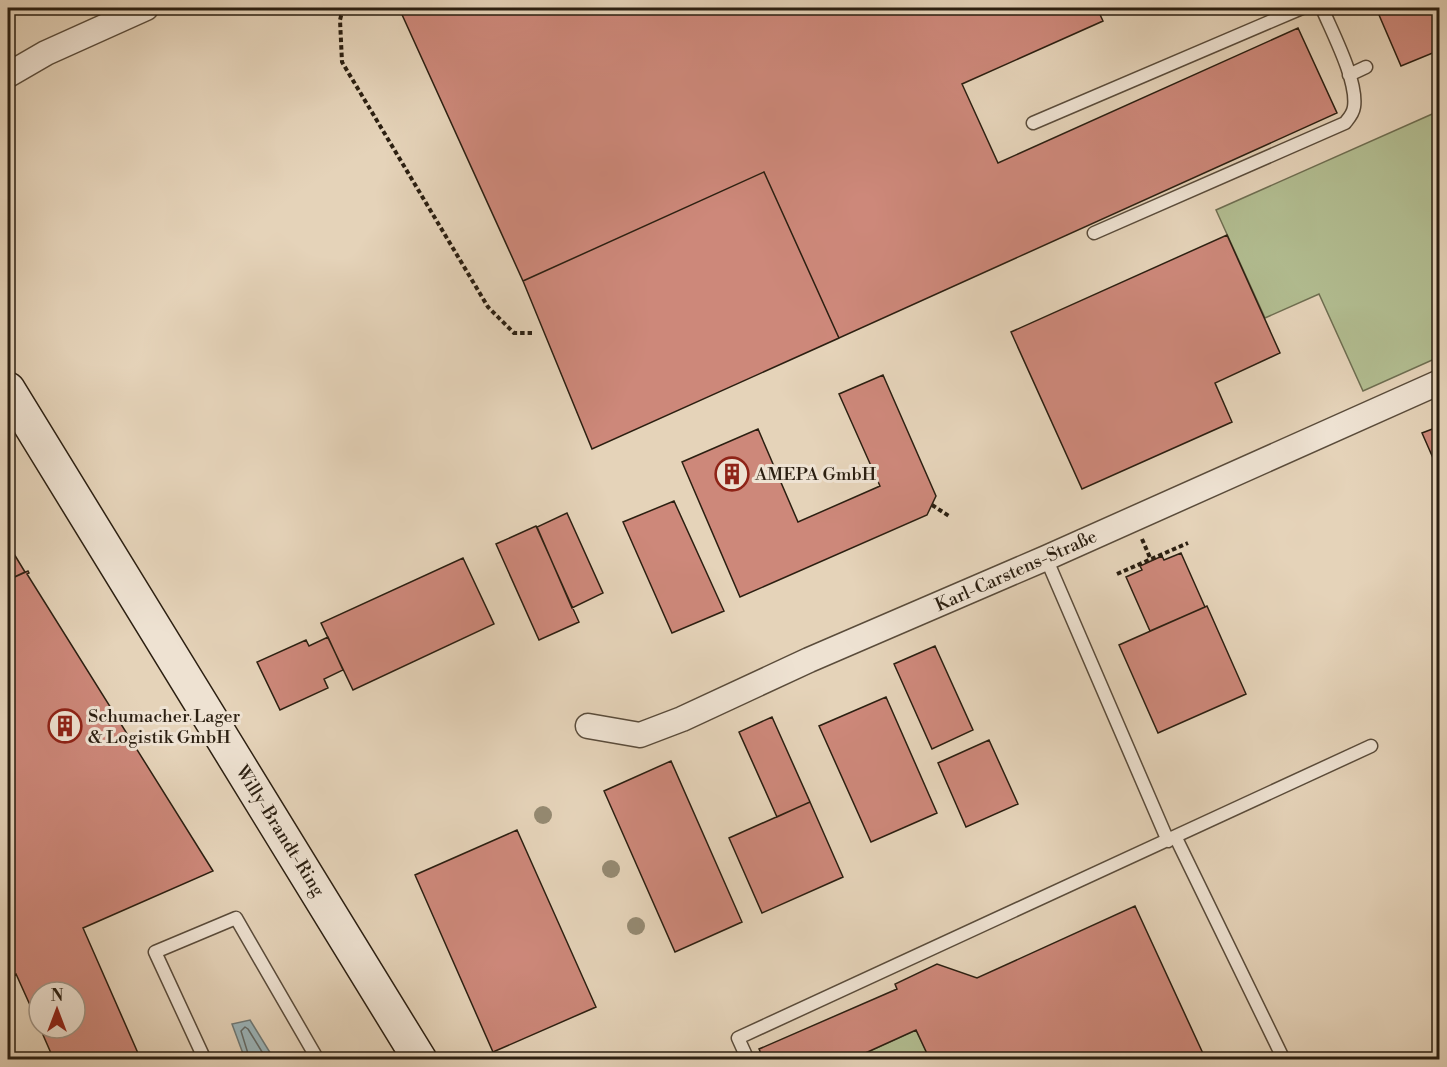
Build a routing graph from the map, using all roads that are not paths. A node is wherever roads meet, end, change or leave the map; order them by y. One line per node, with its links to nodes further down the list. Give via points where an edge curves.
1 (146, 8): 5 (street, via 46,53)
2 (1302, 8): 7 (lane)
3 (1322, 8): 6 (lane)
4 (1366, 67): 6 (lane)
5 (8, 75)
6 (1349, 75): 8 (lane, via 1354,107 1345,123)
7 (1033, 123)
8 (1094, 233)
9 (1440, 382): 11 (street, Karl-Carstens-Straße)
10 (8, 389): 17 (street, Willy-Brandt-Ring)
11 (1046, 558): 12 (street, Karl-Carstens-Straße, via 640,735); 14 (lane)
12 (588, 726)
13 (1371, 747): 14 (lane)
14 (1172, 839): 18 (lane, via 738,1038); 19 (lane)
15 (205, 1059): 16 (lane, via 155,952 236,918)
16 (318, 1059)
17 (420, 1059)
18 (748, 1059)
19 (1284, 1059)

